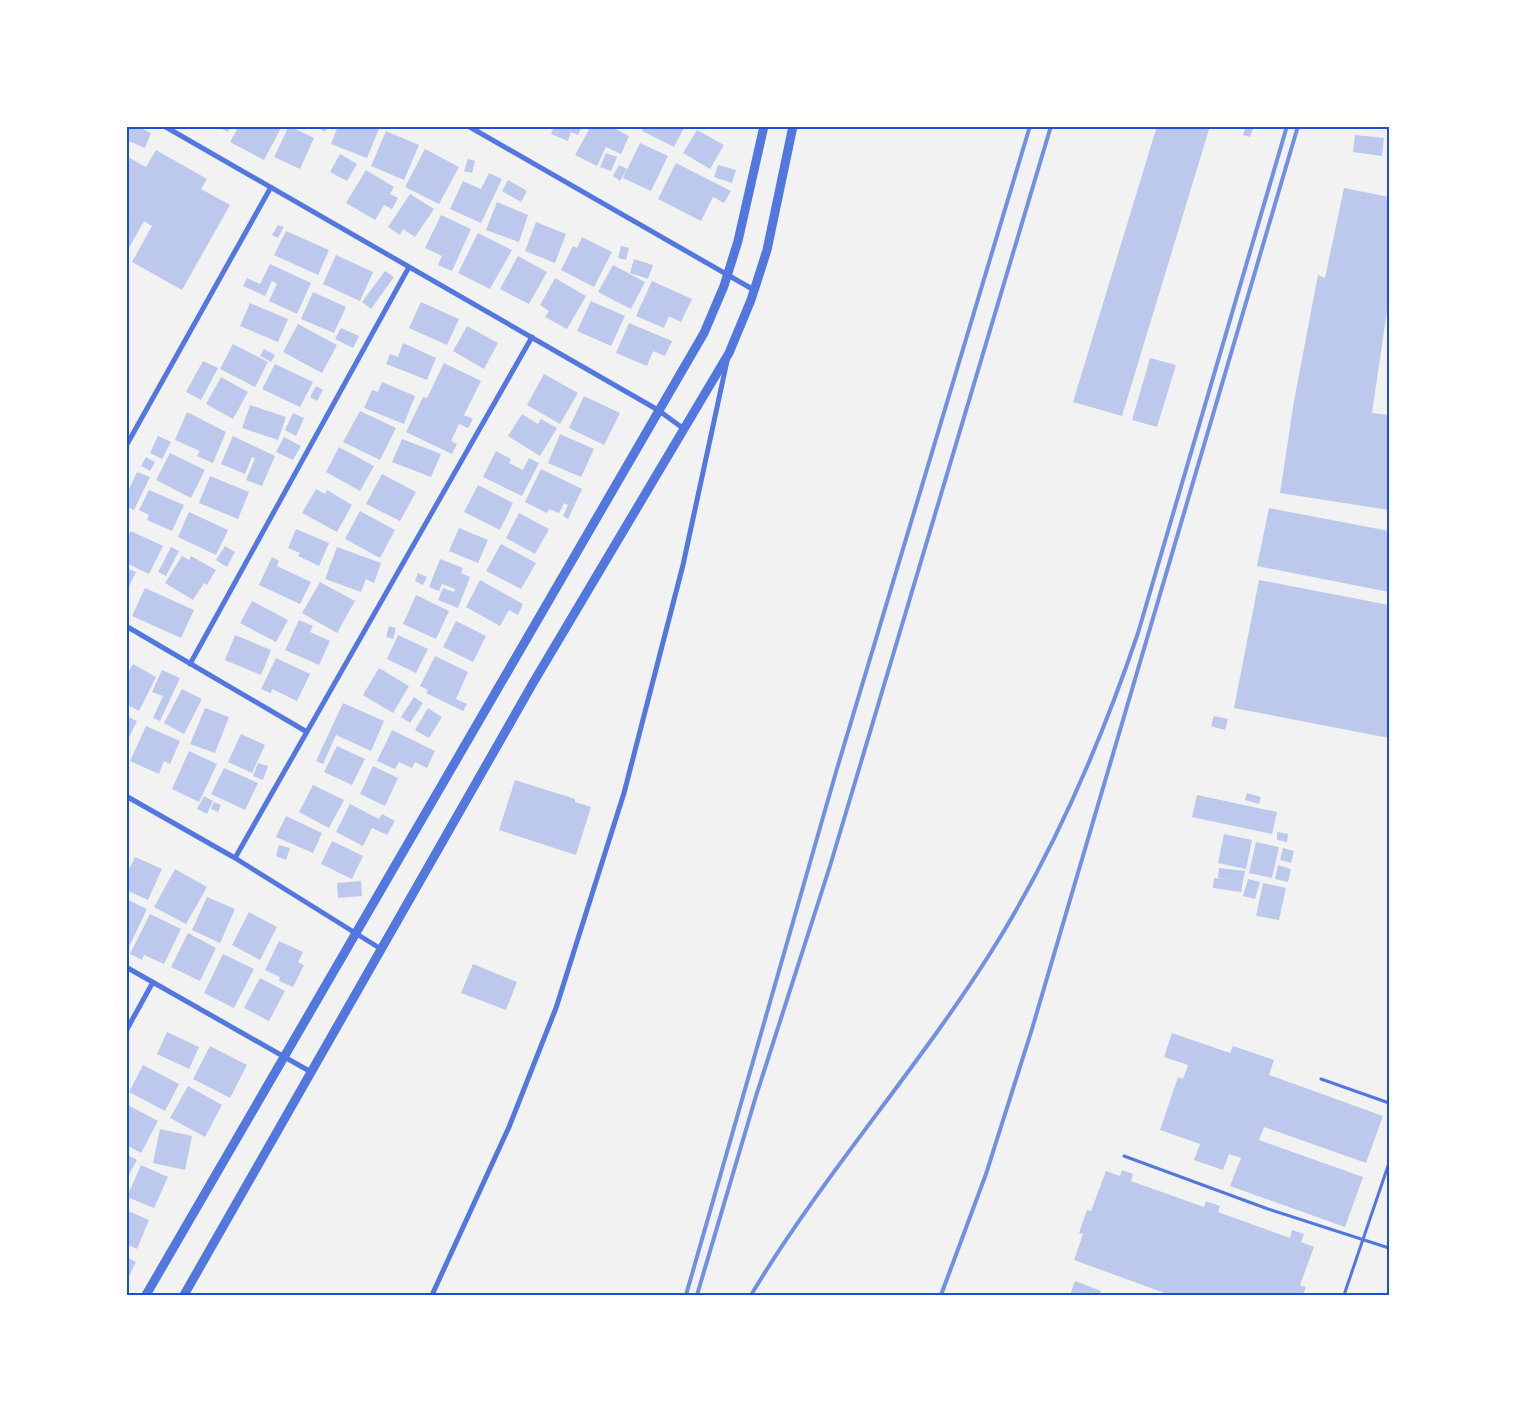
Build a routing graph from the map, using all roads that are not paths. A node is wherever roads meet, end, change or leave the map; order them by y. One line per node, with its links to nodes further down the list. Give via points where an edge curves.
1 (164, 126): 5 (street)
2 (468, 126): 7 (street)
3 (764, 126): 7 (street)
4 (792, 127): 8 (street, via 767,250)
5 (270, 187): 6 (street); 13 (street)
6 (409, 267): 9 (street); 15 (street)
7 (728, 274): 8 (street); 11 (street, via 704,333)
8 (754, 290): 10 (street)
9 (532, 337): 11 (street); 16 (street)
10 (729, 353): 12 (street); 34 (street, via 683,565 621,802 556,1008 509,1127)
11 (658, 410): 12 (street); 19 (street)
12 (684, 429): 20 (street, via 533,683)
13 (126, 446)
14 (126, 626): 15 (street)
15 (190, 664): 16 (street)
16 (307, 732): 18 (street)
17 (126, 796): 18 (street)
18 (235, 858): 19 (street)
19 (357, 933): 20 (street); 24 (street)
20 (381, 949): 25 (street)
21 (126, 967): 22 (street)
22 (153, 982): 23 (street); 24 (street)
23 (126, 1031)
24 (285, 1057): 25 (street); 32 (street)
25 (311, 1072): 33 (street)
26 (1321, 1079): 27 (lane)
27 (1389, 1103)
28 (1124, 1156): 30 (lane)
29 (1389, 1163): 30 (lane)
30 (1362, 1240): 31 (lane); 35 (lane)
31 (1389, 1248)
32 (146, 1295)
33 (184, 1295)
34 (432, 1295)
35 (1344, 1295)

